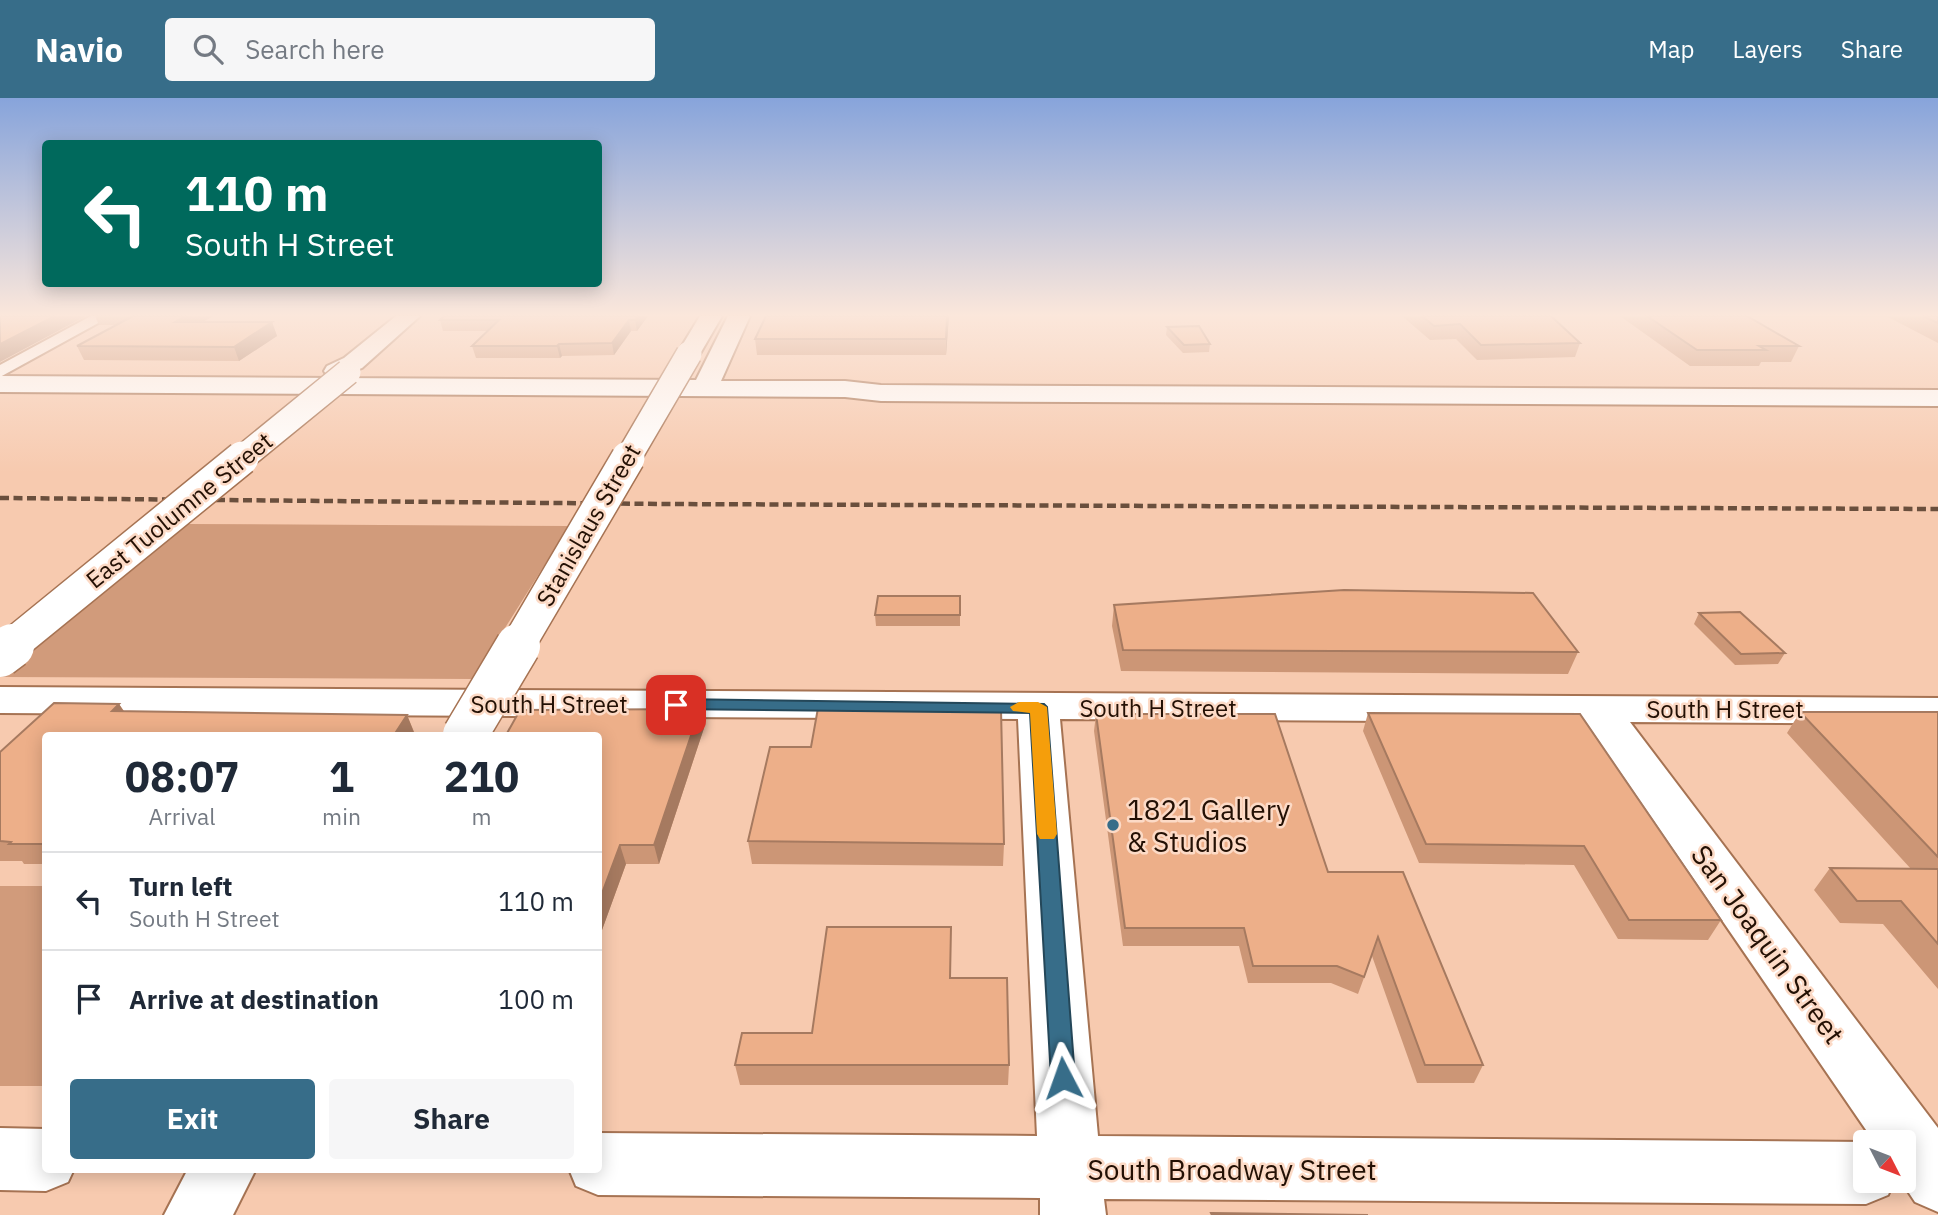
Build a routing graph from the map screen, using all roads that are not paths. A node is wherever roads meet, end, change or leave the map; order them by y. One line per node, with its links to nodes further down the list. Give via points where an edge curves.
1 (681, 368): 15 (street, Stanislaus Street, bridge)
2 (714, 368): 6 (street)
3 (346, 369): 9 (street, East Tuolumne Street); 10 (street, East Tuolumne Street, bridge)
4 (0, 384): 6 (street)
5 (1938, 385): 7 (street, via 883,384)
6 (705, 388): 7 (street)
7 (845, 389): 8 (street, via 894,394)
8 (1938, 398)
9 (0, 639)
10 (0, 655)
11 (0, 700): 12 (street, South H Street)
12 (1038, 707): 13 (street, South H Street); 22 (street)
13 (1598, 709): 14 (street, South H Street); 21 (street, San Joaquin Street)
14 (1938, 711)
15 (466, 732)
16 (0, 1159): 17 (street)
17 (42, 1160)
18 (602, 1164): 22 (street, South Broadway Street)
19 (222, 1173): 23 (street)
20 (1853, 1173): 22 (street, South Broadway Street)
21 (1928, 1175)
22 (1071, 1191)
23 (197, 1215)

